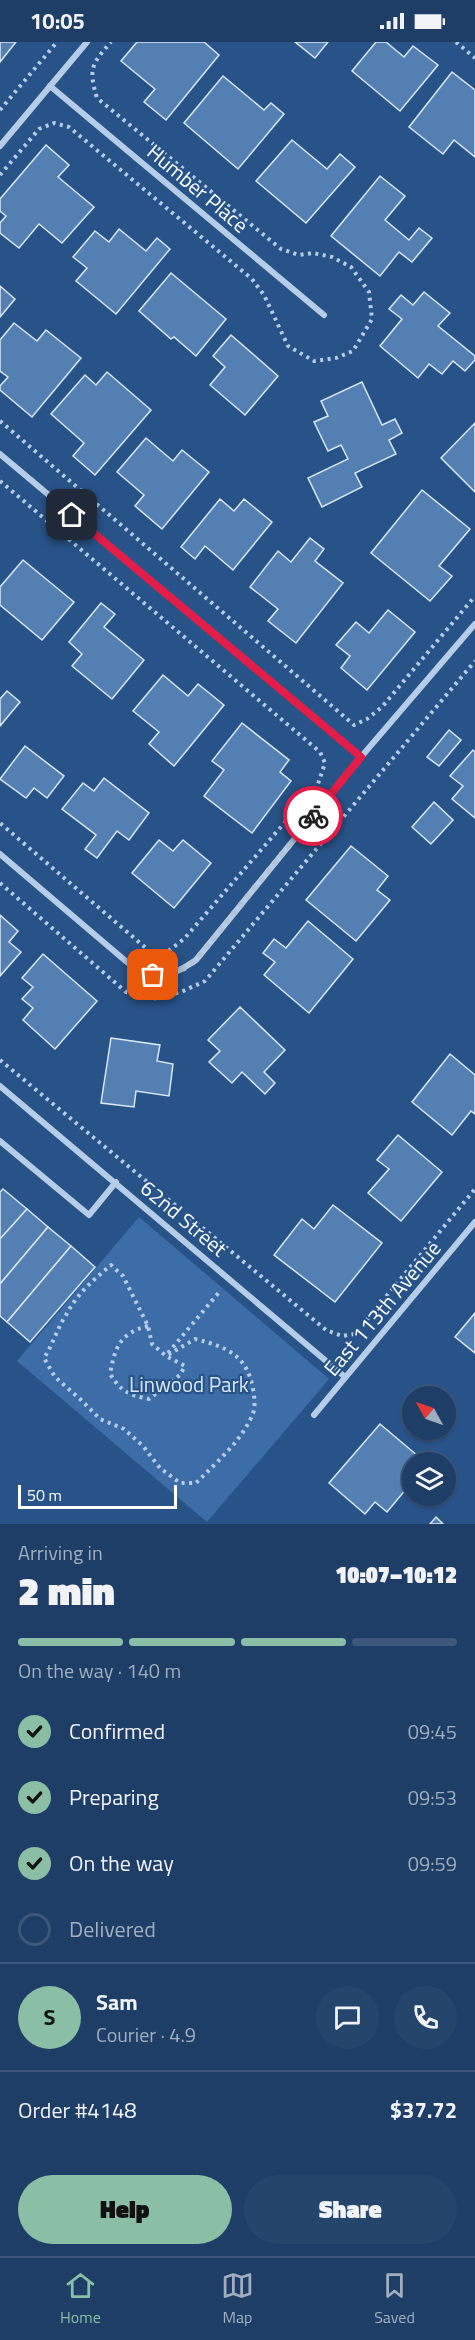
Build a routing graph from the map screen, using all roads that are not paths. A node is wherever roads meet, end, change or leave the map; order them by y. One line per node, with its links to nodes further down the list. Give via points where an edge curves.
1 (87, 42): 2 (street)
2 (50, 86): 3 (street); 4 (street, Humber Place)
3 (0, 146)
4 (324, 315)
5 (0, 454): 7 (street)
6 (475, 624): 7 (street)
7 (361, 757): 8 (street, via 196,960 176,974 153,975 128,963)
8 (0, 854)
9 (0, 1086): 11 (street, 62nd Street)
10 (0, 1141): 11 (street, via 89,1215)
11 (116, 1182): 13 (street, 62nd Street)
12 (475, 1222): 13 (street, East 113th Avenue)
13 (345, 1377): 14 (street, East 113th Avenue)
14 (314, 1415)

